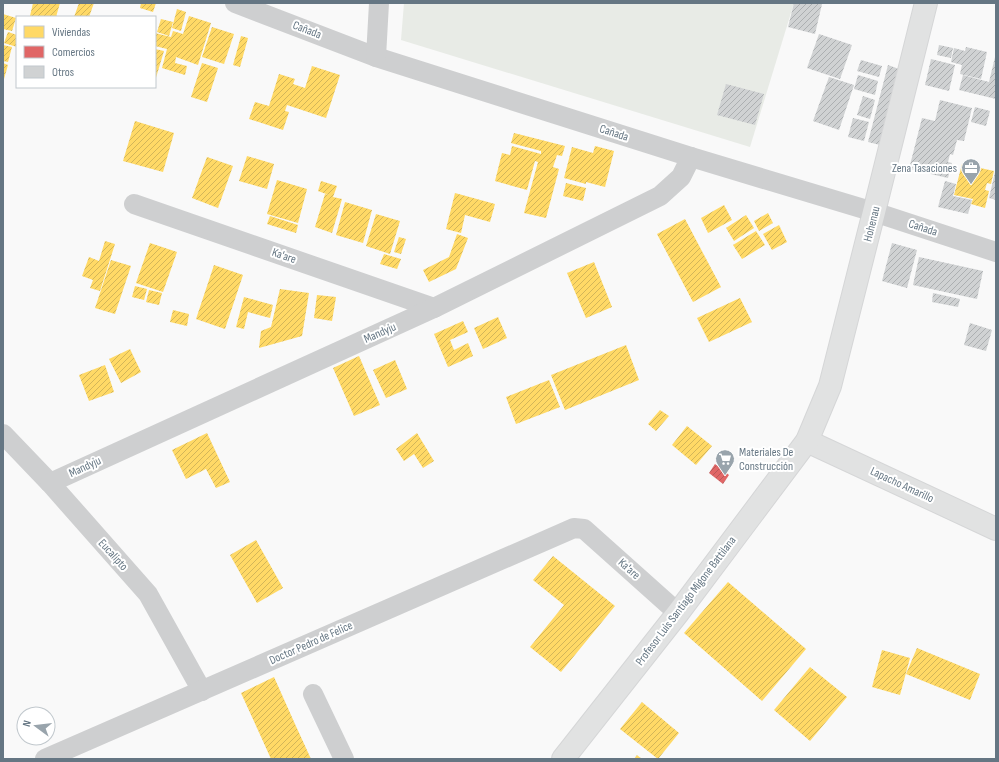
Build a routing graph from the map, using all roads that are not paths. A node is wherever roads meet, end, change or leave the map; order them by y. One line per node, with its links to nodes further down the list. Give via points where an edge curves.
1 (235, 3): 4 (street, Cañada)
2 (379, 3): 4 (street)
3 (926, 3): 7 (main road, Hohenau)
4 (376, 57): 5 (street, Cañada)
5 (690, 157): 7 (street, Cañada); 9 (street, Mandyju, via 681,177 660,196)
6 (134, 204): 9 (street, Ka'are)
7 (874, 212): 8 (street, Cañada); 11 (main road, Hohenau, via 830,386)
8 (996, 252)
9 (434, 308): 12 (street, Mandyju)
10 (3, 434): 12 (street, Eucalipto)
11 (807, 441): 14 (main road, Lapacho Amarillo); 15 (main road, Profesor Luis Santiago Migone Battilana)
12 (50, 483): 16 (street, Eucalipto, via 148,594)
13 (578, 528): 15 (street, Ka'are, via 584,529); 16 (street, Doctor Pedro de Felice)
14 (996, 529)
15 (678, 613): 20 (main road, Profesor Luis Santiago Migone Battilana)
16 (202, 691): 18 (street, Doctor Pedro de Felice)
17 (313, 694): 19 (street)
18 (46, 759)
19 (344, 759)
20 (563, 759)

